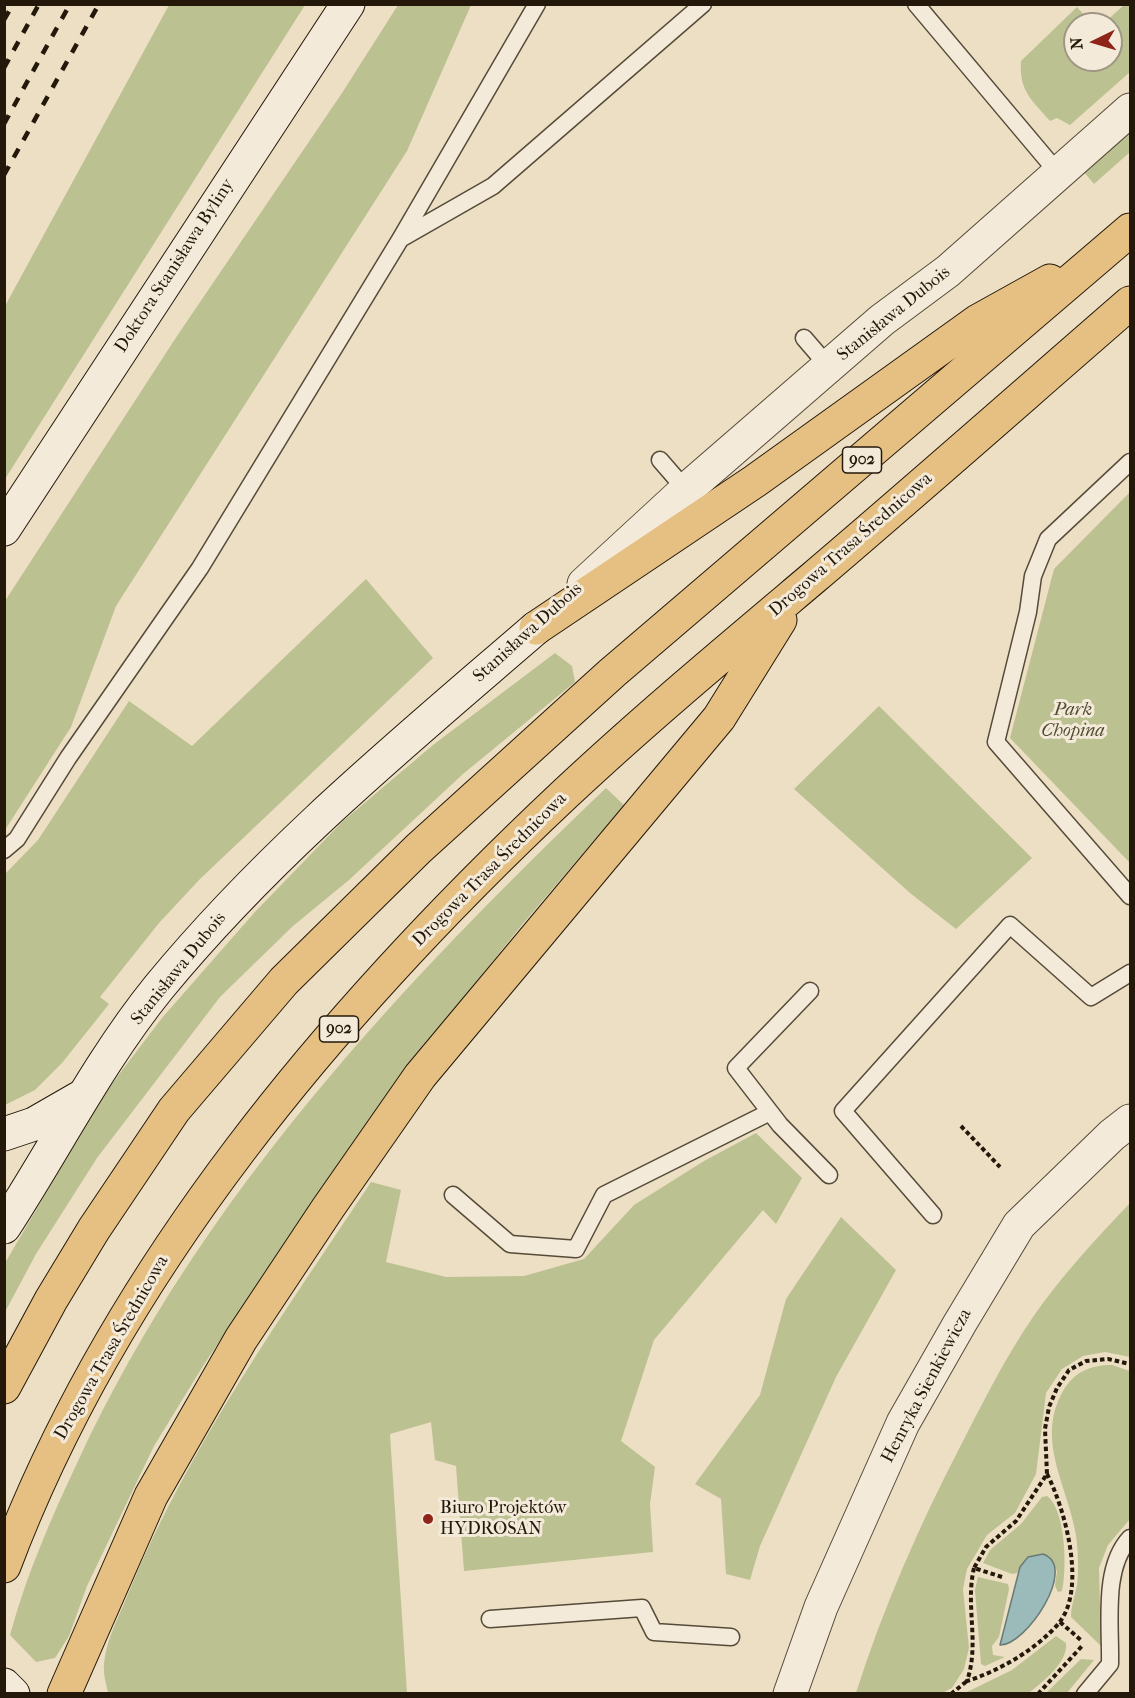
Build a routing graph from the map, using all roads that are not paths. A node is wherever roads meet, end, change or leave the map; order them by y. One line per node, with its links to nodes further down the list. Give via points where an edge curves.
1 (348, 4): 15 (main road, Doktora Stanisława Byliny)
2 (537, 4): 7 (lane)
3 (703, 4): 7 (lane, via 493,186)
4 (916, 4): 6 (lane)
5 (1131, 110): 6 (main road, Stanisława Dubois)
6 (1059, 174): 11 (main road, Stanisława Dubois)
7 (401, 238): 18 (lane, via 200,568 68,758 17,839)
8 (1121, 238): 17 (main road, via 978,321 745,488); 30 (main road, 902, via 612,673 418,849 284,981 174,1110 94,1229)
9 (1131, 303): 16 (main road, Drogowa Trasa Średnicowa / 902)
10 (804, 338): 11 (lane)
11 (829, 367): 14 (main road, Stanisława Dubois)
12 (660, 460): 14 (lane)
13 (1131, 462): 19 (lane, via 1048,539 1033,576 996,742)
14 (686, 490): 17 (main road, Stanisława Dubois)
15 (4, 529)
16 (798, 590): 32 (main road, Drogowa Trasa Średnicowa / 902, via 567,792 456,900 327,1043 230,1163 144,1287 62,1431); 37 (main road, via 720,718 420,1076 328,1208 241,1340 151,1496)
17 (536, 628): 22 (main road, Stanisława Dubois, via 356,783 244,891 158,989)
18 (4, 850)
19 (1131, 896)
20 (1131, 973): 28 (lane, via 1091,997 1010,925 843,1111)
21 (810, 991): 23 (lane, via 736,1068)
22 (82, 1097): 25 (main road, via 33,1125); 29 (main road, Stanisława Dubois)
23 (770, 1112): 26 (lane); 27 (lane, via 604,1195 576,1249 510,1244)
24 (1131, 1121): 38 (main road, Henryka Sienkiewicza, via 1019,1225 960,1323 903,1423 821,1607)
25 (4, 1134)
26 (829, 1175)
27 (453, 1195)
28 (933, 1215)
29 (4, 1227)
30 (4, 1387)
31 (1131, 1538): 39 (lane, via 1110,1581 1110,1664)
32 (4, 1566)
33 (490, 1619): 34 (lane, via 642,1608 654,1632)
34 (731, 1637)
35 (4, 1686): 36 (main road)
36 (13, 1694)
37 (64, 1694)
38 (790, 1694)
39 (1085, 1694)

